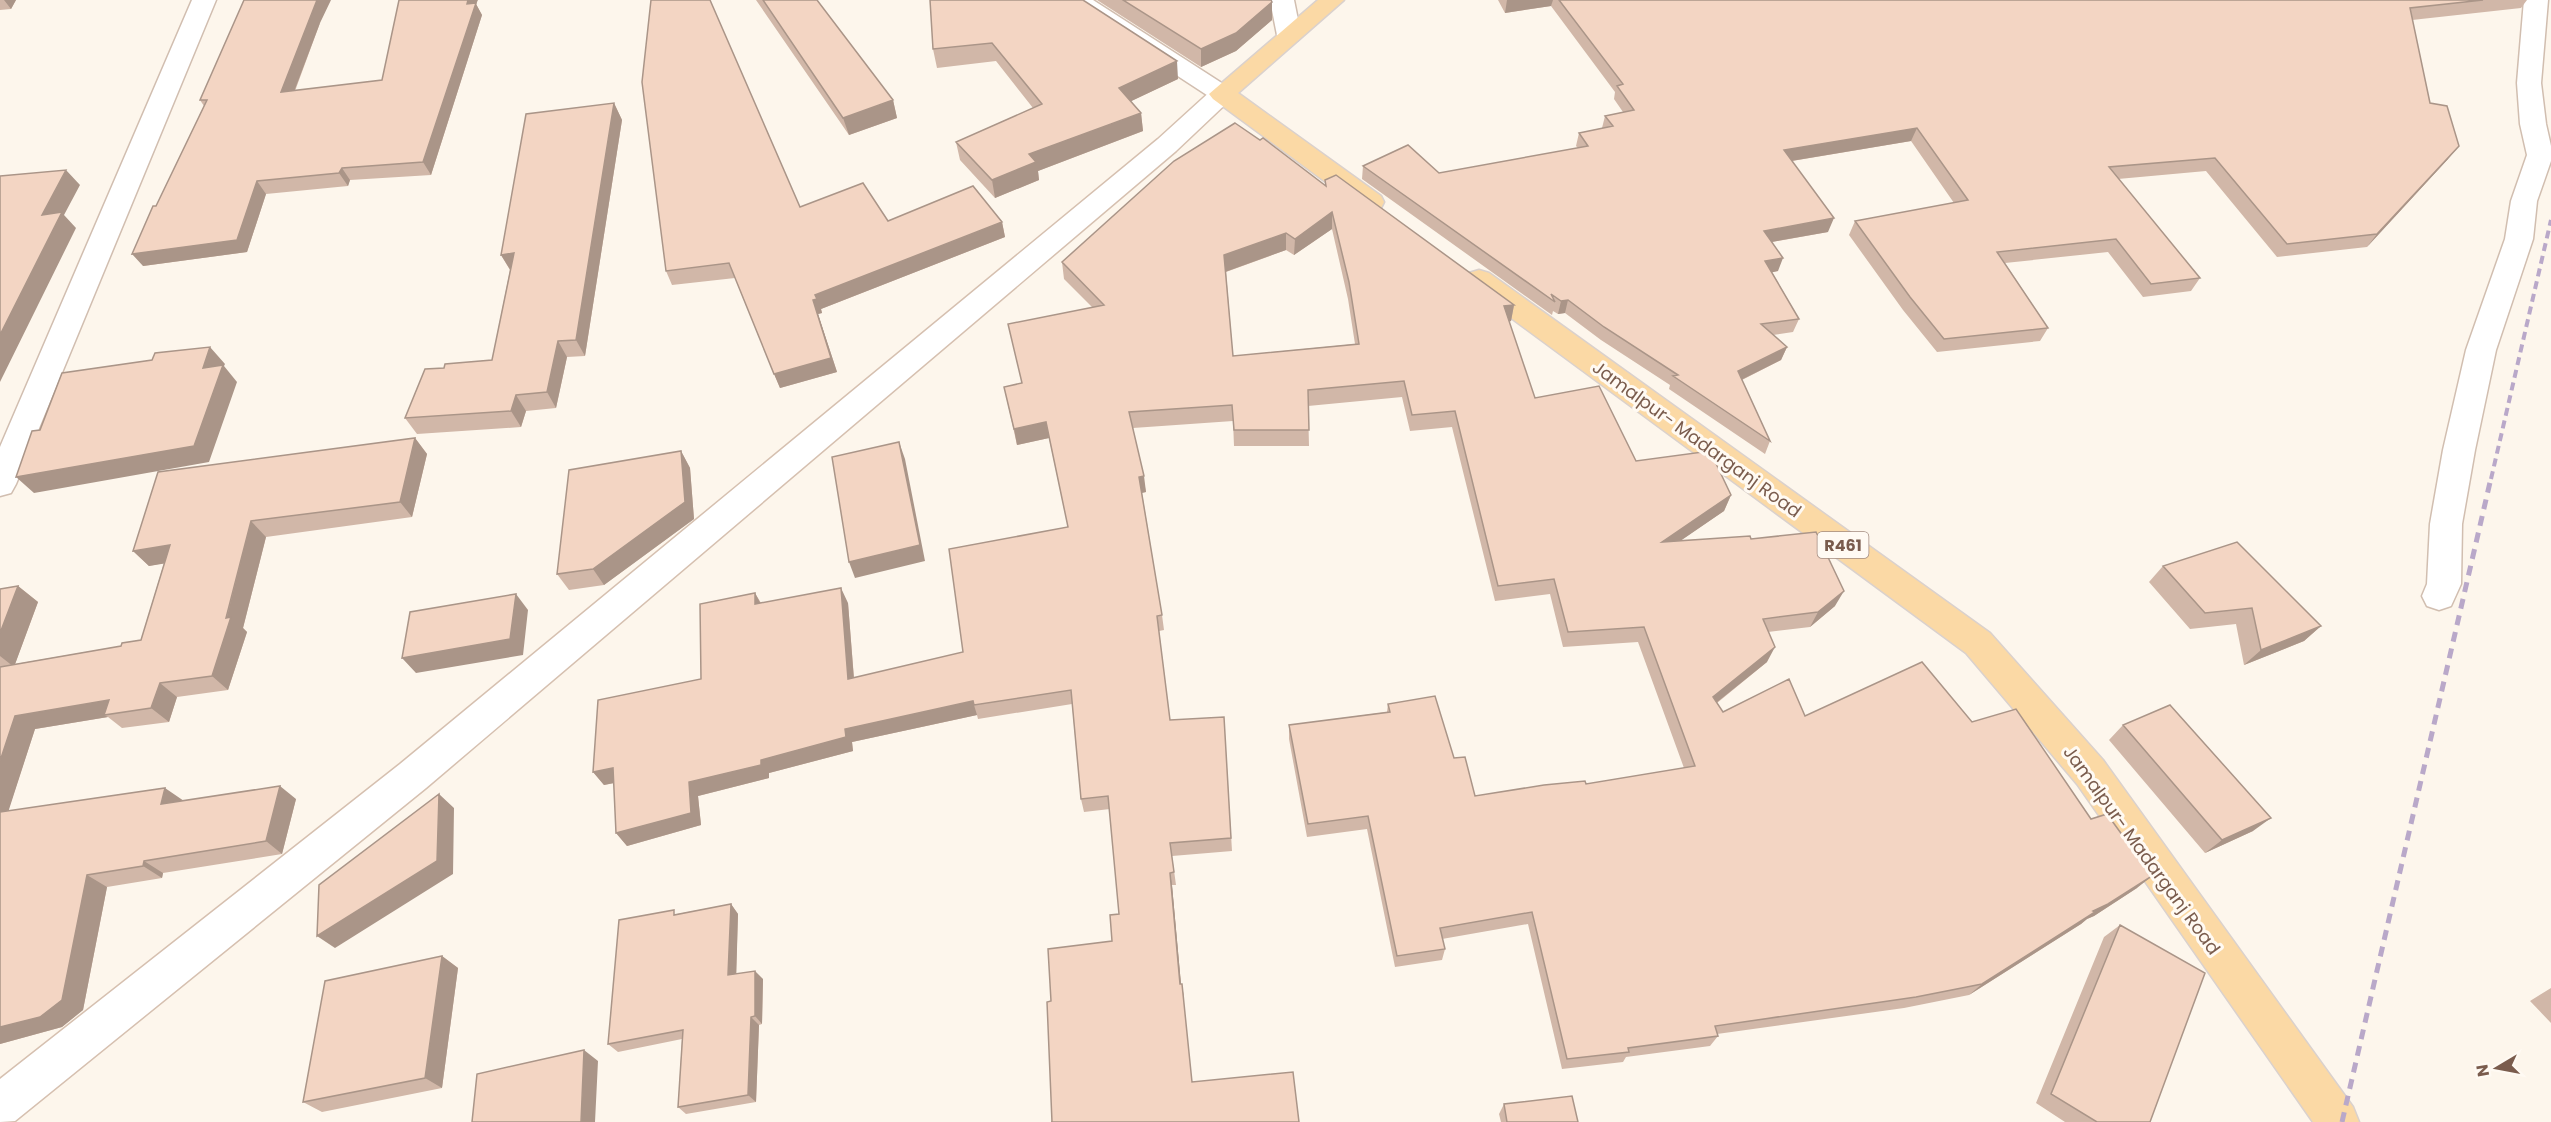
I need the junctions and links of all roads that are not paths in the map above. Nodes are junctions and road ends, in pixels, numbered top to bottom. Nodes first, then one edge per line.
1 (204, 0) edge
2 (1077, 0) edge
3 (1282, 0) edge
4 (1332, 0) edge
5 (2536, 0) edge
6 (1288, 35) junction
7 (1222, 94) junction
8 (1396, 220) edge
9 (1454, 262) edge
10 (0, 484) edge
11 (2439, 596) dead end
12 (0, 1106) edge
13 (2338, 1122) edge

1 - 10 street
2 - 7 street
3 - 6 street
4 - 6 main road
5 - 11 street
6 - 7 main road
7 - 8 main road
7 - 12 street
9 - 13 main road, Jamalpur- Madarganj Road / R461

